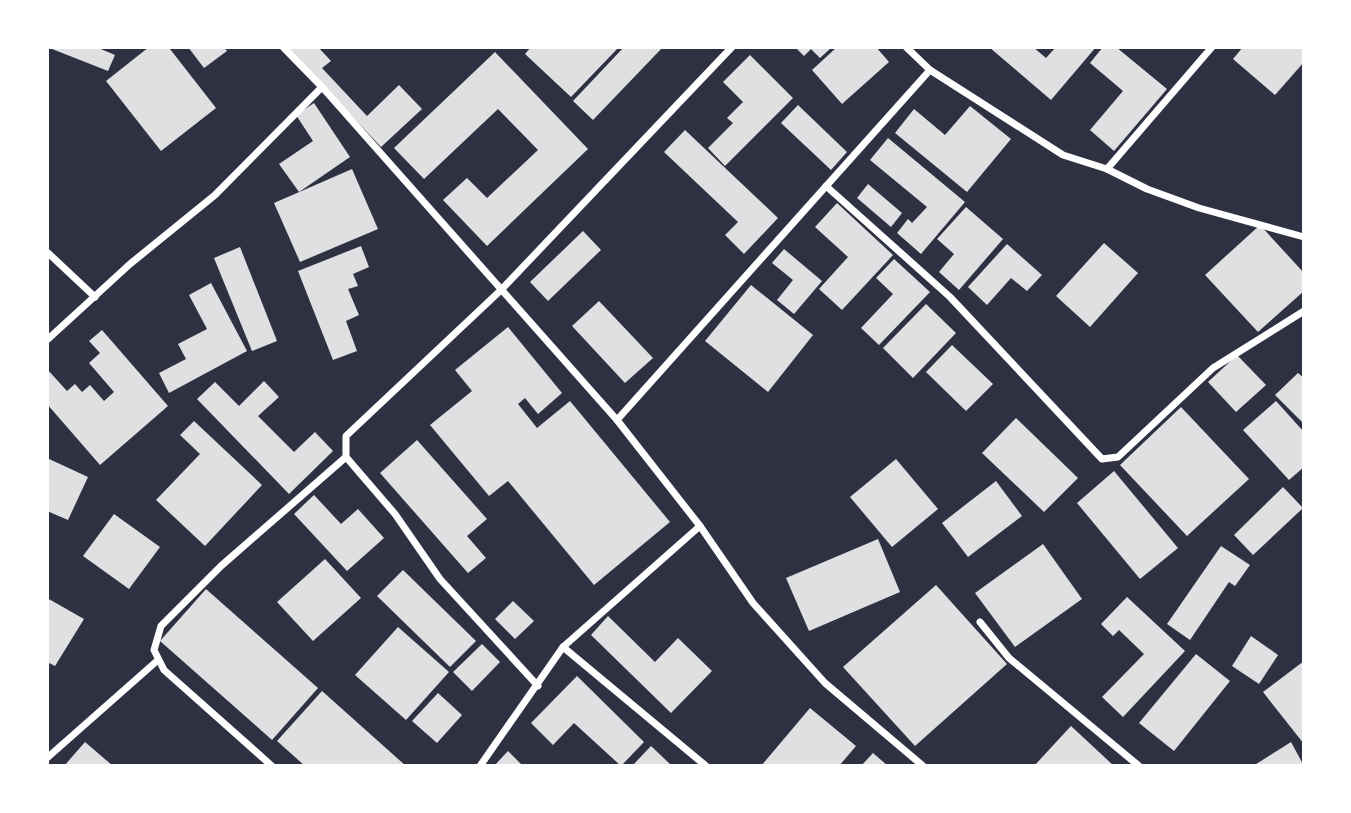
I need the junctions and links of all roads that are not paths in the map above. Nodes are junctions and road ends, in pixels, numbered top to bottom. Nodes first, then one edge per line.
1 (283, 47) edge
2 (732, 47) edge
3 (906, 47) edge
4 (1212, 47) edge
5 (930, 70) junction
6 (322, 87) junction
7 (1107, 169) junction
8 (826, 186) junction
9 (1303, 234) edge
10 (47, 252) edge
11 (501, 290) junction
12 (95, 297) junction
13 (1304, 311) edge
14 (47, 340) edge
15 (617, 419) junction
16 (346, 457) junction
17 (700, 526) junction
18 (980, 622) dead end
19 (563, 647) junction
20 (158, 660) junction
21 (538, 686) junction
22 (47, 758) edge
23 (271, 765) edge
24 (480, 766) edge
25 (706, 766) edge
26 (923, 766) edge
27 (1139, 766) edge

1 - 6 street
2 - 11 street
3 - 5 street
4 - 7 street
5 - 7 street
5 - 8 street
6 - 11 street
6 - 12 street
7 - 9 street
8 - 13 street
8 - 15 street
10 - 12 street
11 - 15 street
11 - 16 street
12 - 14 street
15 - 17 street
16 - 20 street
16 - 21 street
17 - 19 street
17 - 26 street
18 - 27 street
19 - 21 street
19 - 25 street
20 - 22 street
20 - 23 street
21 - 24 street

